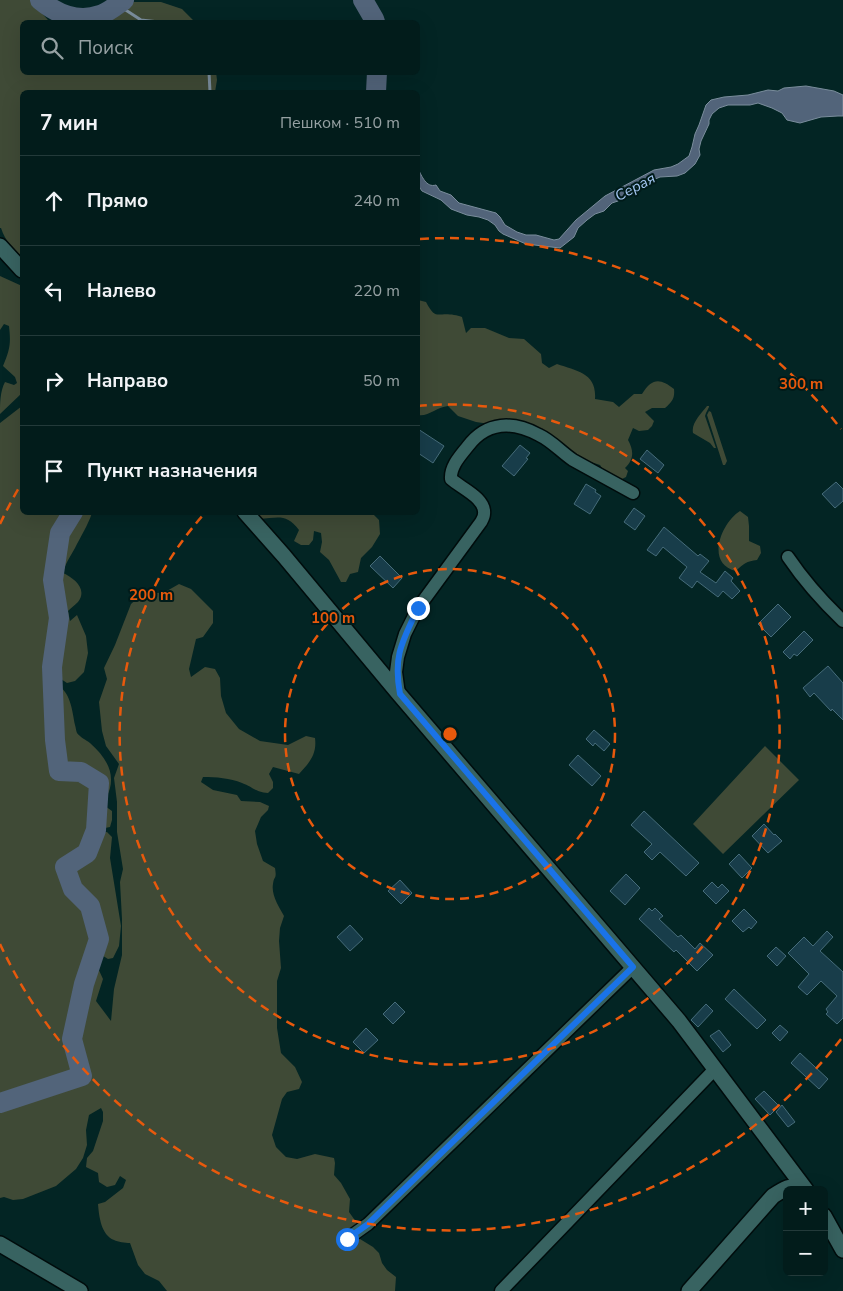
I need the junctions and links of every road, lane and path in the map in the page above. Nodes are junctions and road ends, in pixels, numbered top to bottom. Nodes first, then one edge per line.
1 (0, 246) edge
2 (20, 268) edge
3 (633, 492) dead end
4 (248, 515) edge
5 (788, 557) dead end
6 (843, 621) edge
7 (400, 694) junction
8 (633, 967) junction
9 (715, 1069) junction
10 (802, 1186) edge
11 (783, 1189) edge
12 (828, 1223) edge
13 (347, 1239) dead end
14 (0, 1244) edge
15 (843, 1250) edge
16 (80, 1291) edge
17 (501, 1291) edge
18 (689, 1291) edge

1 - 2 street
3 - 7 street
4 - 7 street
5 - 6 street
7 - 8 street
8 - 9 street
8 - 13 street
9 - 10 street
9 - 17 street
11 - 18 street
12 - 15 street
14 - 16 street

